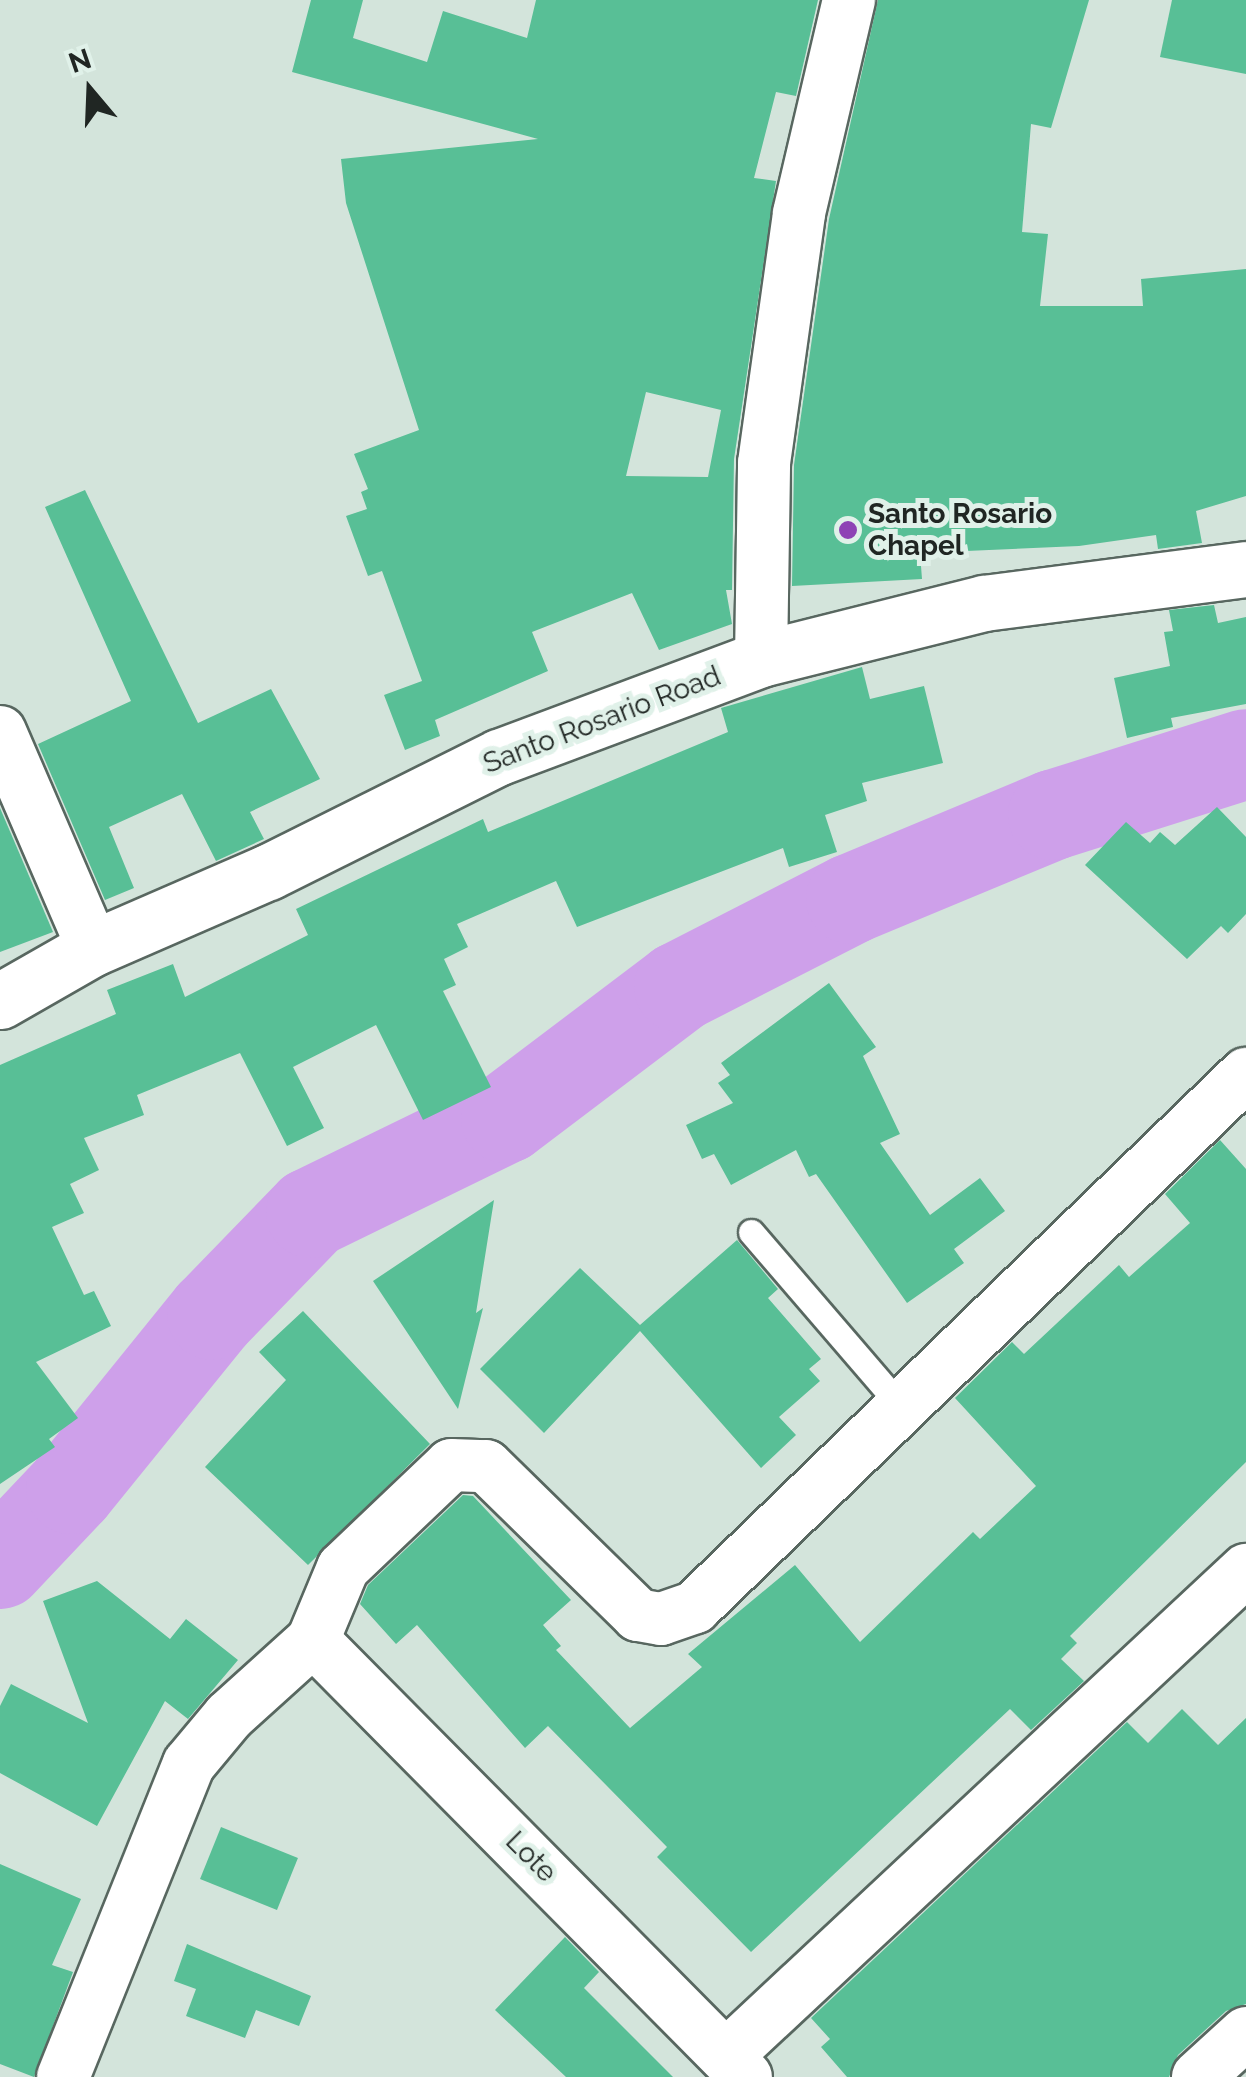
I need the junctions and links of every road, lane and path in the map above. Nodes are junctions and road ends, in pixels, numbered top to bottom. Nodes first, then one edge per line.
1 (849, 0) edge
2 (1246, 569) edge
3 (761, 658) junction
4 (0, 732) edge
5 (93, 948) junction
6 (0, 1001) edge
7 (1246, 1074) edge
8 (751, 1232) dead end
9 (900, 1405) junction
10 (1246, 1570) edge
11 (314, 1640) junction
12 (1246, 2032) edge
13 (736, 2066) edge
14 (64, 2077) edge
15 (1198, 2077) edge

1 - 3 street
2 - 3 street, Santo Rosario Road
3 - 5 street, Santo Rosario Road
4 - 5 street
5 - 6 street, Santo Rosario Road
7 - 9 street
8 - 9 lane
9 - 11 street
10 - 13 street
11 - 13 street, Lote
11 - 14 street
12 - 15 street

